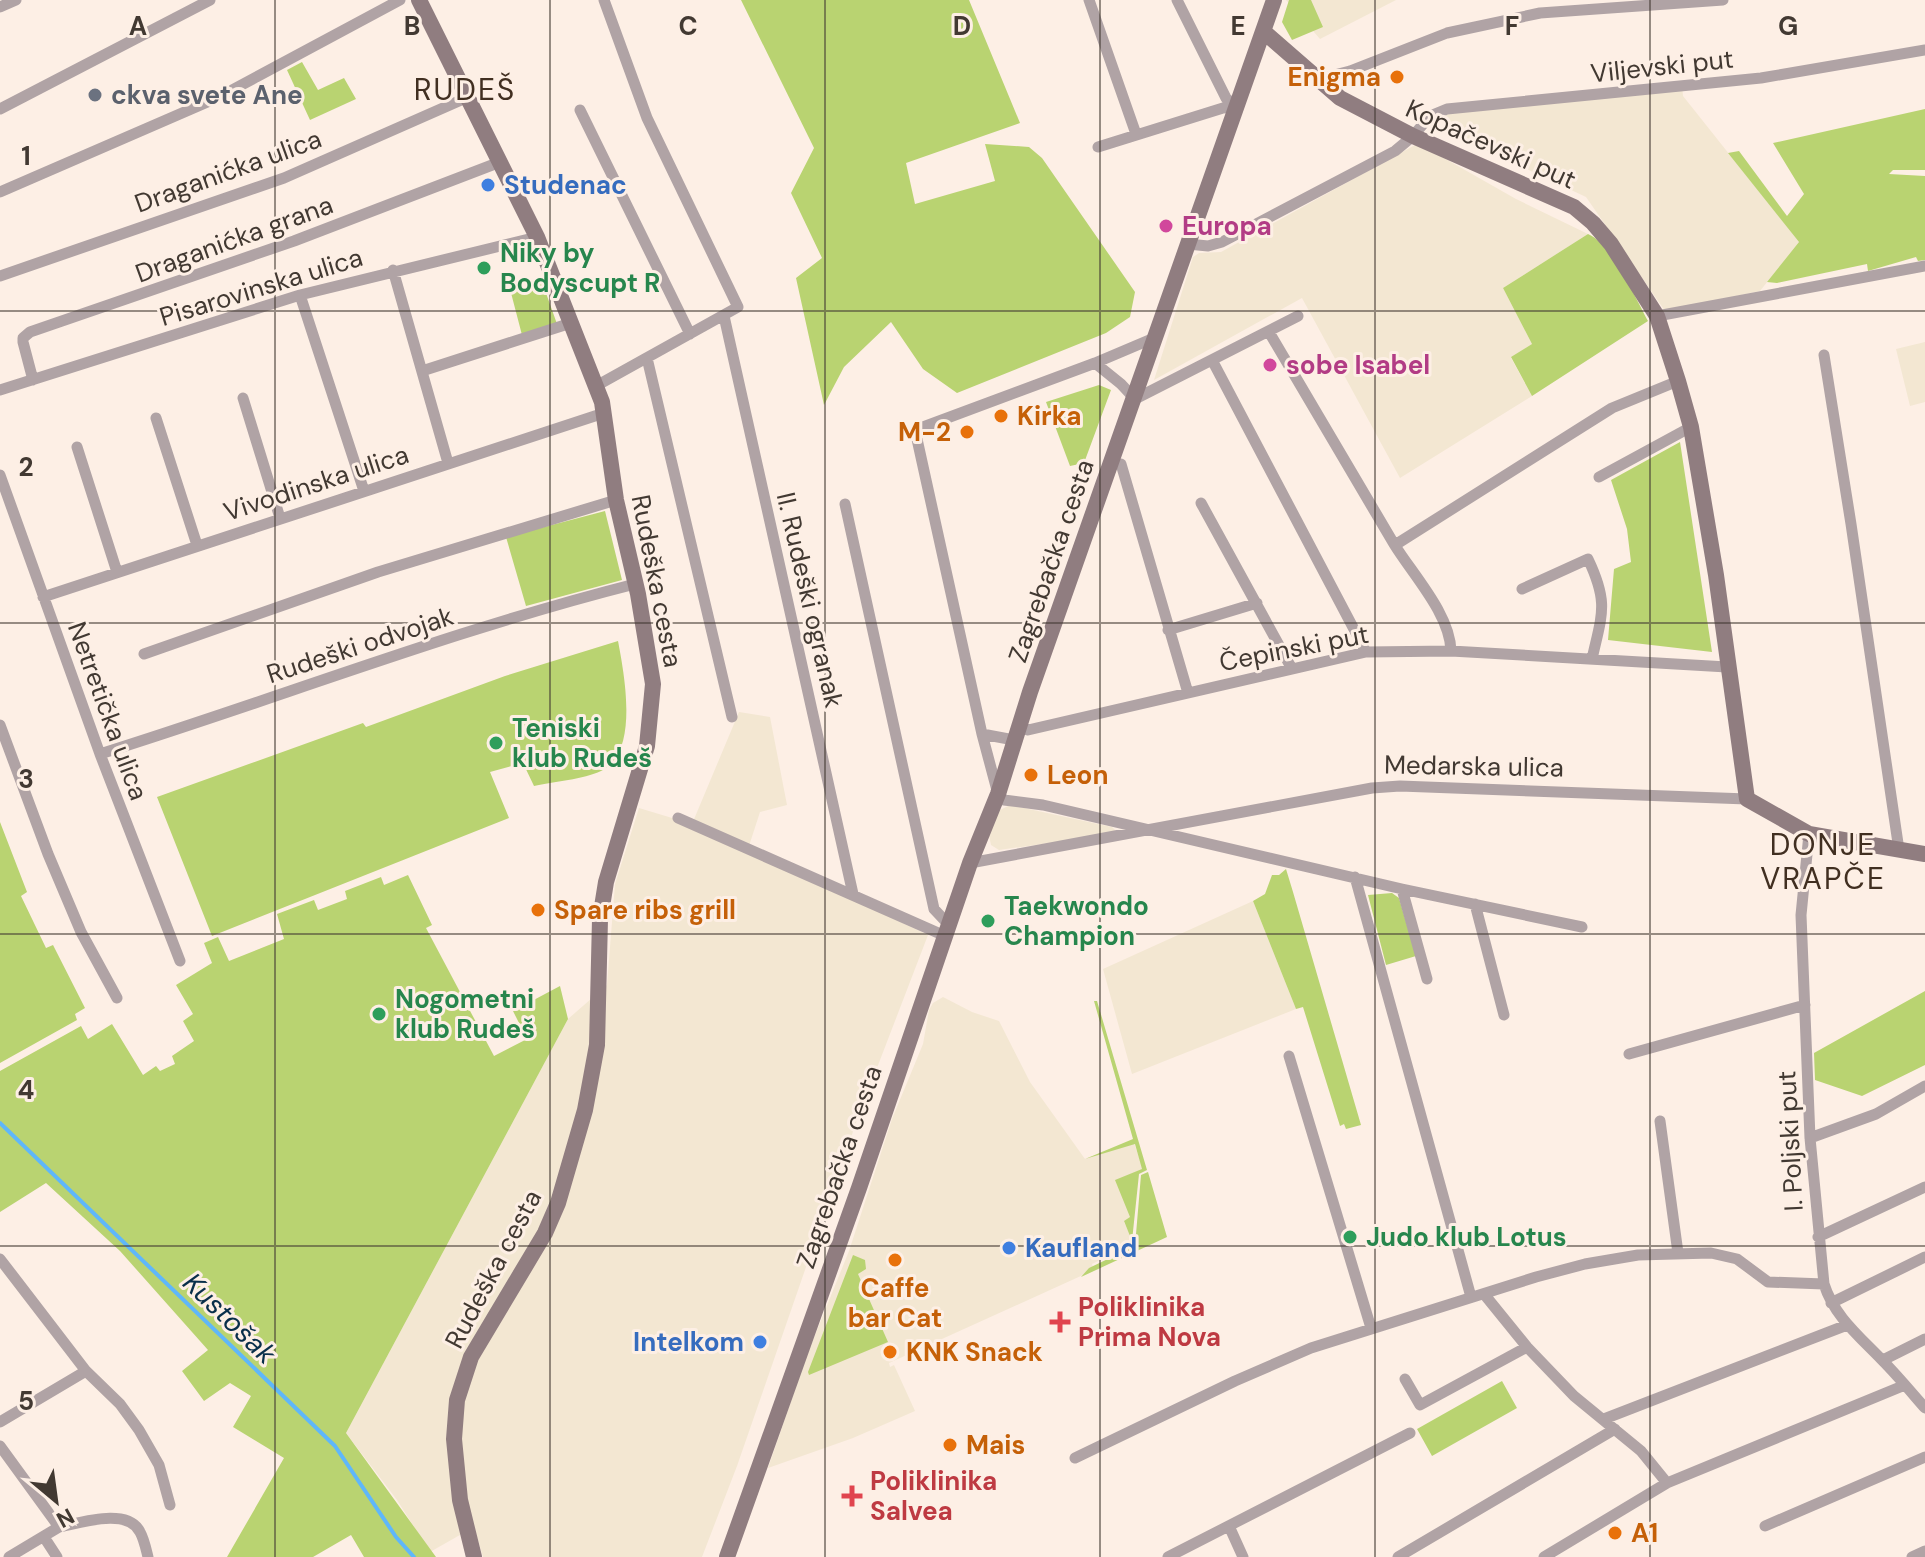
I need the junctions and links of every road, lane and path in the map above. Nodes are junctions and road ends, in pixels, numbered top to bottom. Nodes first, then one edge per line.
1 (16, 0) edge
2 (210, 0) edge
3 (400, 0) edge
4 (419, 0) edge
5 (604, 0) edge
6 (1089, 0) edge
7 (1177, 0) edge
8 (1273, 0) edge
9 (1723, 0) edge
10 (0, 7) edge
11 (1263, 31) junction
12 (1925, 50) edge
13 (1319, 79) junction
14 (468, 97) junction
15 (1235, 107) junction
16 (0, 109) edge
17 (580, 110) dead end
18 (1136, 134) junction
19 (1413, 136) junction
20 (1098, 147) dead end
21 (500, 162) junction
22 (0, 192) edge
23 (537, 237) junction
24 (1188, 244) junction
25 (1925, 266) edge
26 (393, 270) junction
27 (0, 276) edge
28 (300, 295) junction
29 (724, 316) junction
30 (1298, 316) dead end
31 (1657, 316) junction
32 (571, 323) junction
33 (1269, 332) junction
34 (690, 334) junction
35 (1154, 338) junction
36 (1824, 355) dead end
37 (647, 358) junction
38 (1212, 360) junction
39 (1095, 363) junction
40 (422, 371) junction
41 (33, 380) junction
42 (1678, 381) junction
43 (596, 386) junction
44 (0, 390) edge
45 (243, 398) dead end
46 (1135, 399) junction
47 (604, 413) junction
48 (156, 418) dead end
49 (1691, 427) junction
50 (77, 447) dead end
51 (448, 463) junction
52 (1121, 464) dead end
53 (0, 475) edge
54 (1599, 477) dead end
55 (364, 491) junction
56 (616, 500) junction
57 (1201, 503) dead end
58 (845, 504) dead end
59 (280, 518) junction
60 (197, 545) junction
61 (1395, 545) junction
62 (117, 572) junction
63 (635, 584) junction
64 (1522, 589) dead end
65 (43, 597) junction
66 (1257, 603) junction
67 (1168, 630) junction
68 (1451, 651) junction
69 (1366, 652) junction
70 (144, 654) dead end
71 (1592, 659) junction
72 (1727, 667) junction
73 (1292, 669) junction
74 (1188, 693) junction
75 (732, 717) dead end
76 (0, 725) edge
77 (1017, 733) junction
78 (982, 734) junction
79 (100, 754) junction
80 (998, 794) junction
81 (1747, 799) junction
82 (678, 818) dead end
83 (1149, 831) junction
84 (1809, 834) junction
85 (1899, 850) junction
86 (1925, 854) edge
87 (970, 863) junction
88 (1355, 877) junction
89 (1402, 889) junction
90 (853, 894) junction
91 (1475, 904) junction
92 (1582, 927) dead end
93 (947, 930) junction
94 (180, 961) dead end
95 (1427, 979) dead end
96 (117, 998) dead end
97 (1805, 1005) junction
98 (1504, 1015) dead end
99 (1629, 1054) dead end
100 (1289, 1056) dead end
101 (1925, 1086) edge
102 (1660, 1121) dead end
103 (1810, 1138) junction
104 (1925, 1187) edge
105 (1818, 1237) junction
106 (1678, 1253) junction
107 (1925, 1257) edge
108 (0, 1259) edge
109 (1824, 1284) junction
110 (1484, 1294) junction
111 (1471, 1297) junction
112 (1831, 1303) junction
113 (1847, 1325) junction
114 (1371, 1328) junction
115 (1925, 1339) edge
116 (1527, 1347) junction
117 (1883, 1360) junction
118 (86, 1371) junction
119 (1405, 1379) dead end
120 (1905, 1385) junction
121 (1925, 1408) edge
122 (1604, 1419) junction
123 (0, 1422) edge
124 (1615, 1429) junction
125 (1410, 1433) dead end
126 (0, 1446) edge
127 (1925, 1457) edge
128 (1075, 1458) dead end
129 (1667, 1483) junction
130 (170, 1505) dead end
131 (1229, 1526) junction
132 (1765, 1526) dead end
133 (59, 1527) junction
134 (44, 1537) junction
135 (1925, 1551) edge
136 (9, 1557) edge
137 (57, 1557) edge
138 (148, 1557) edge
139 (474, 1557) edge
140 (727, 1557) edge
141 (1168, 1557) edge
142 (1243, 1557) edge
143 (1398, 1557) edge
144 (1544, 1557) edge
145 (1912, 1557) edge

1 - 10 street
2 - 16 street
3 - 22 street
4 - 14 street, Rudeška cesta
5 - 29 street
6 - 18 street
7 - 15 street
8 - 11 street, Zagrebačka cesta
9 - 13 street
11 - 13 street, Kopačevski put
11 - 15 street, Zagrebačka cesta
12 - 19 street, Viljevski put
13 - 19 street, Kopačevski put
14 - 21 street, Rudeška cesta
14 - 27 street, Draganićka ulica
15 - 18 street
15 - 24 street, Zagrebačka cesta
17 - 34 street
18 - 20 street
19 - 24 street
19 - 31 street, Kopačevski put
21 - 23 street, Rudeška cesta
21 - 41 street, Draganićka grana
23 - 26 street, Pisarovinska ulica
23 - 32 street, Rudeška cesta
24 - 35 street, Zagrebačka cesta
25 - 31 street
26 - 28 street, Pisarovinska ulica
26 - 40 street
28 - 41 street, Pisarovinska ulica
28 - 55 street
29 - 34 street
29 - 90 street, II. Rudeški ogranak
30 - 33 street
31 - 42 street, Kopačevski put
32 - 40 street
32 - 43 street, Rudeška cesta
33 - 38 street
33 - 61 street
34 - 37 street
35 - 39 street, Zagrebačka cesta
35 - 46 street, Zagrebačka cesta
36 - 85 street
37 - 43 street
37 - 75 street
38 - 46 street
38 - 69 street
39 - 46 street
39 - 78 street, Zagrebačka cesta
40 - 51 street
41 - 44 street, Pisarovinska ulica
42 - 49 street, Kopačevski put
42 - 61 street
43 - 47 street, Rudeška cesta
45 - 59 street
46 - 77 street, Zagrebačka cesta
47 - 51 street, Vivodinska ulica
47 - 56 street, Rudeška cesta
48 - 60 street
49 - 54 street
49 - 72 street, Kopačevski put
50 - 62 street
51 - 55 street, Vivodinska ulica
52 - 67 street
53 - 65 street, Netretička ulica
55 - 59 street, Vivodinska ulica
56 - 63 street, Rudeška cesta
56 - 70 street
57 - 66 street
58 - 93 street
59 - 60 street, Vivodinska ulica
60 - 62 street, Vivodinska ulica
61 - 68 street
62 - 65 street, Vivodinska ulica
63 - 79 street, Rudeški odvojak
63 - 139 street, Rudeška cesta
64 - 71 street
65 - 79 street, Netretička ulica
66 - 67 street
66 - 73 street
67 - 74 street
68 - 69 street, Čepinski put
68 - 71 street, Čepinski put
69 - 73 street, Čepinski put
71 - 72 street, Čepinski put
72 - 81 street, Kopačevski put
73 - 74 street, Čepinski put
74 - 77 street, Čepinski put
76 - 96 street
77 - 78 street
77 - 80 street, Zagrebačka cesta
78 - 80 street, Zagrebačka cesta
79 - 94 street, Netretička ulica
80 - 83 street
80 - 87 street, Zagrebačka cesta
81 - 83 street, Medarska ulica
81 - 84 street, Medarska ulica
82 - 90 street
83 - 87 street, Medarska ulica
83 - 88 street
84 - 85 street, Medarska ulica
84 - 97 street, I. Poljski put
85 - 86 street, Medarska ulica
87 - 93 street, Zagrebačka cesta
88 - 89 street
88 - 111 street
89 - 91 street
89 - 95 street
90 - 93 street
91 - 92 street
91 - 98 street
93 - 140 street, Zagrebačka cesta
97 - 99 street
97 - 103 street, I. Poljski put
100 - 114 street
101 - 103 street
102 - 106 street
103 - 105 street, I. Poljski put
104 - 105 street
105 - 109 street, I. Poljski put
106 - 109 street
106 - 110 street
107 - 112 street
108 - 118 street
109 - 112 street, I. Poljski put
110 - 111 street
110 - 116 street
111 - 114 street
112 - 113 street, I. Poljski put
113 - 117 street, I. Poljski put
113 - 122 street
114 - 128 street
115 - 117 street
116 - 119 street
116 - 122 street
117 - 120 street, I. Poljski put
118 - 123 street
118 - 130 street
120 - 121 street, I. Poljski put
120 - 129 street
122 - 124 street
124 - 129 street
124 - 143 street
125 - 131 street
126 - 133 street
127 - 132 street
129 - 144 street
131 - 141 street
131 - 142 street
133 - 134 street
133 - 138 street
134 - 136 street
134 - 137 street
135 - 145 street

